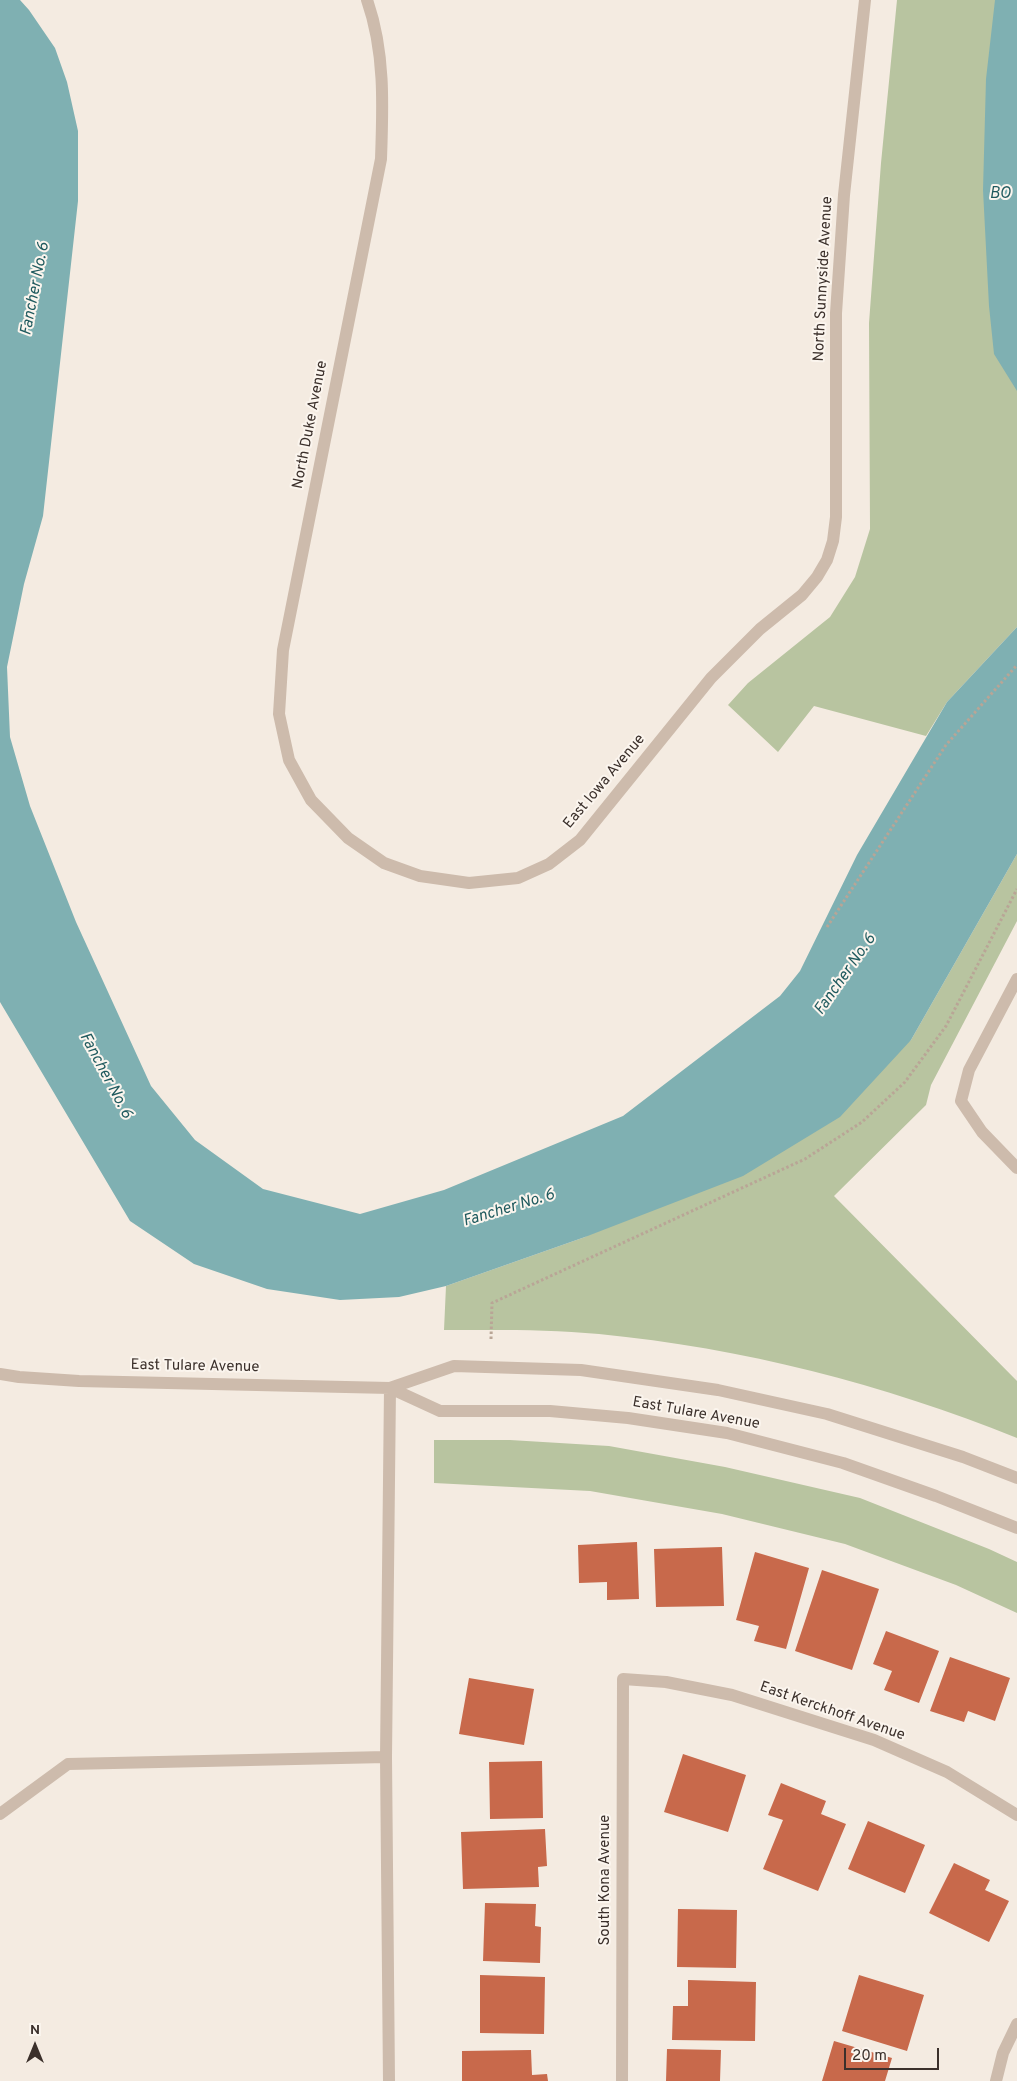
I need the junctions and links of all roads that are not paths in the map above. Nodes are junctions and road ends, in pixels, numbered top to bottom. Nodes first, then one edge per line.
1 (367, 0) edge
2 (864, 0) edge
3 (826, 560) joint
4 (348, 838) joint
5 (1017, 979) edge
6 (1017, 1168) edge
7 (0, 1374) edge
8 (390, 1388) junction
9 (1017, 1478) edge
10 (1017, 1528) edge
11 (623, 1679) joint
12 (386, 1758) junction
13 (0, 1814) edge
14 (1017, 1816) edge
15 (1017, 2024) edge
16 (389, 2081) edge
17 (622, 2081) edge
18 (996, 2081) edge

1 - 4 street, North Duke Avenue
2 - 3 street, North Sunnyside Avenue
3 - 4 street, East Iowa Avenue
5 - 6 street
7 - 8 street, East Tulare Avenue
8 - 9 street, East Tulare Avenue
8 - 10 street, East Tulare Avenue
8 - 12 street
11 - 14 street, East Kerckhoff Avenue
11 - 17 street, South Kona Avenue
12 - 13 street
12 - 16 street
15 - 18 street

